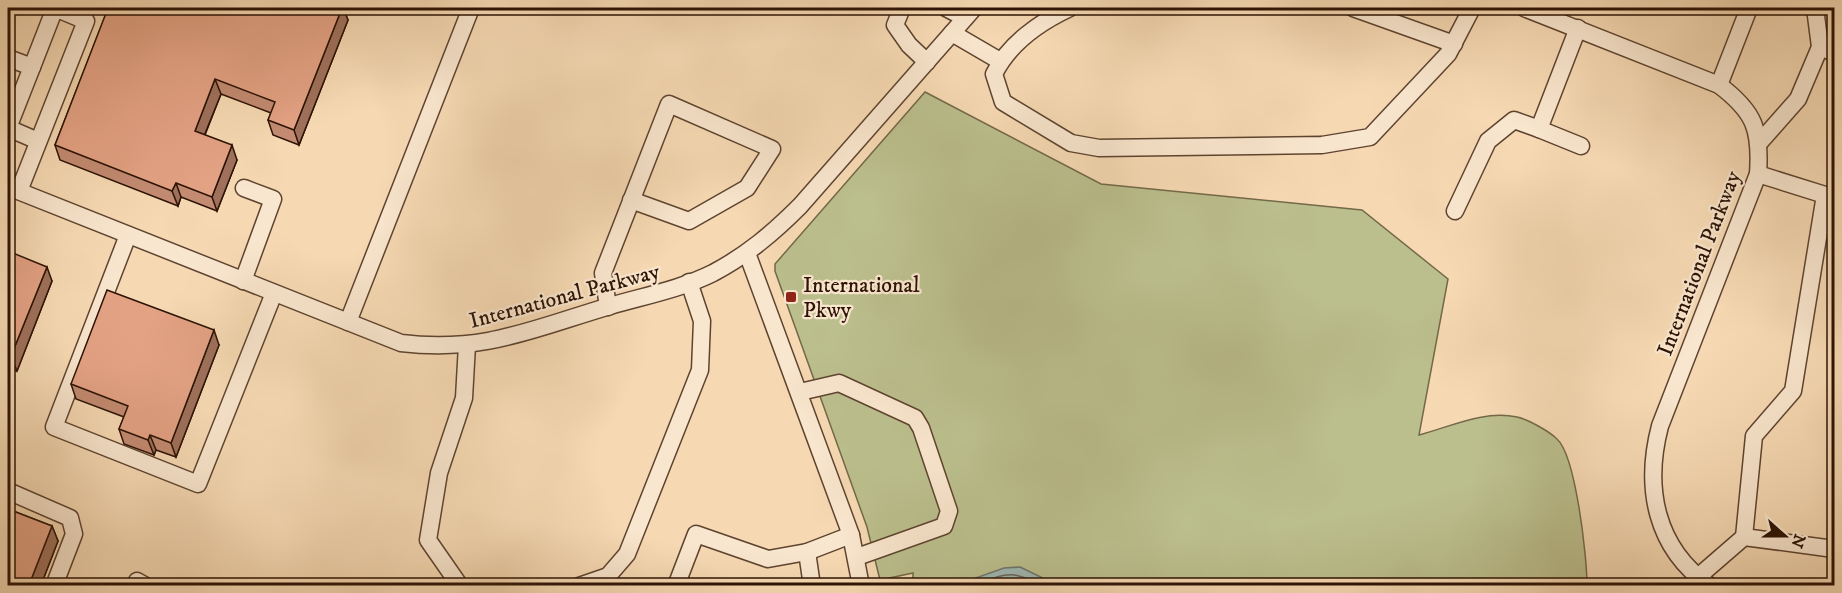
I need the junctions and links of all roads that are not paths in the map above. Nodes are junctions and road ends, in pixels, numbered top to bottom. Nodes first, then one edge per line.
1 (471, 8) edge
2 (900, 8) edge
3 (946, 8) edge
4 (1070, 8) edge
5 (1353, 8) edge
6 (1472, 8) edge
7 (1524, 8) edge
8 (1749, 8) edge
9 (1815, 8) edge
10 (969, 13) edge
11 (1578, 28) junction
12 (952, 33) junction
13 (1454, 44) junction
14 (1827, 50) edge
15 (8, 58) edge
16 (927, 62) junction
17 (1000, 62) junction
18 (32, 67) junction
19 (1719, 85) junction
20 (1539, 129) junction
21 (38, 141) junction
22 (1760, 142) junction
23 (1581, 146) dead end
24 (1758, 174) junction
25 (244, 188) dead end
26 (13, 189) edge
27 (1830, 195) edge
28 (631, 200) junction
29 (1455, 211) dead end
30 (128, 235) junction
31 (747, 254) junction
32 (243, 281) junction
33 (689, 282) junction
34 (274, 293) junction
35 (608, 307) junction
36 (348, 322) junction
37 (467, 345) junction
38 (800, 392) junction
39 (8, 491) edge
40 (851, 535) junction
41 (1744, 537) junction
42 (1834, 549) edge
43 (807, 552) junction
44 (857, 557) junction
45 (1705, 581) edge
46 (54, 585) edge
47 (460, 585) edge
48 (579, 585) edge
49 (676, 585) edge
50 (812, 585) edge
51 (861, 585) edge

1 - 36 street
2 - 16 street
3 - 10 street
4 - 17 street
5 - 13 street
6 - 13 street
7 - 11 street, International Parkway
8 - 19 street
9 - 14 street
10 - 12 street, International Parkway
11 - 19 street, International Parkway
11 - 20 street
12 - 16 street, International Parkway
12 - 17 street
13 - 17 street
14 - 22 street
15 - 18 street
16 - 31 street, International Parkway
18 - 21 street
18 - 21 street
19 - 22 street, International Parkway
20 - 23 street
20 - 29 street
21 - 26 street
22 - 24 street, International Parkway
24 - 27 street
24 - 45 street, International Parkway
25 - 32 street
26 - 30 street, International Parkway
27 - 41 street
28 - 28 street
28 - 35 street
30 - 32 street, International Parkway
30 - 34 street
31 - 33 street, International Parkway
31 - 38 street
32 - 34 street, International Parkway
33 - 35 street, International Parkway
33 - 48 street
34 - 36 street, International Parkway
35 - 37 street, International Parkway
36 - 37 street, International Parkway
37 - 47 street
38 - 40 street
38 - 44 street
39 - 46 street
40 - 43 street
40 - 44 street
41 - 42 street
41 - 45 street
43 - 49 street
43 - 50 street
44 - 51 street

